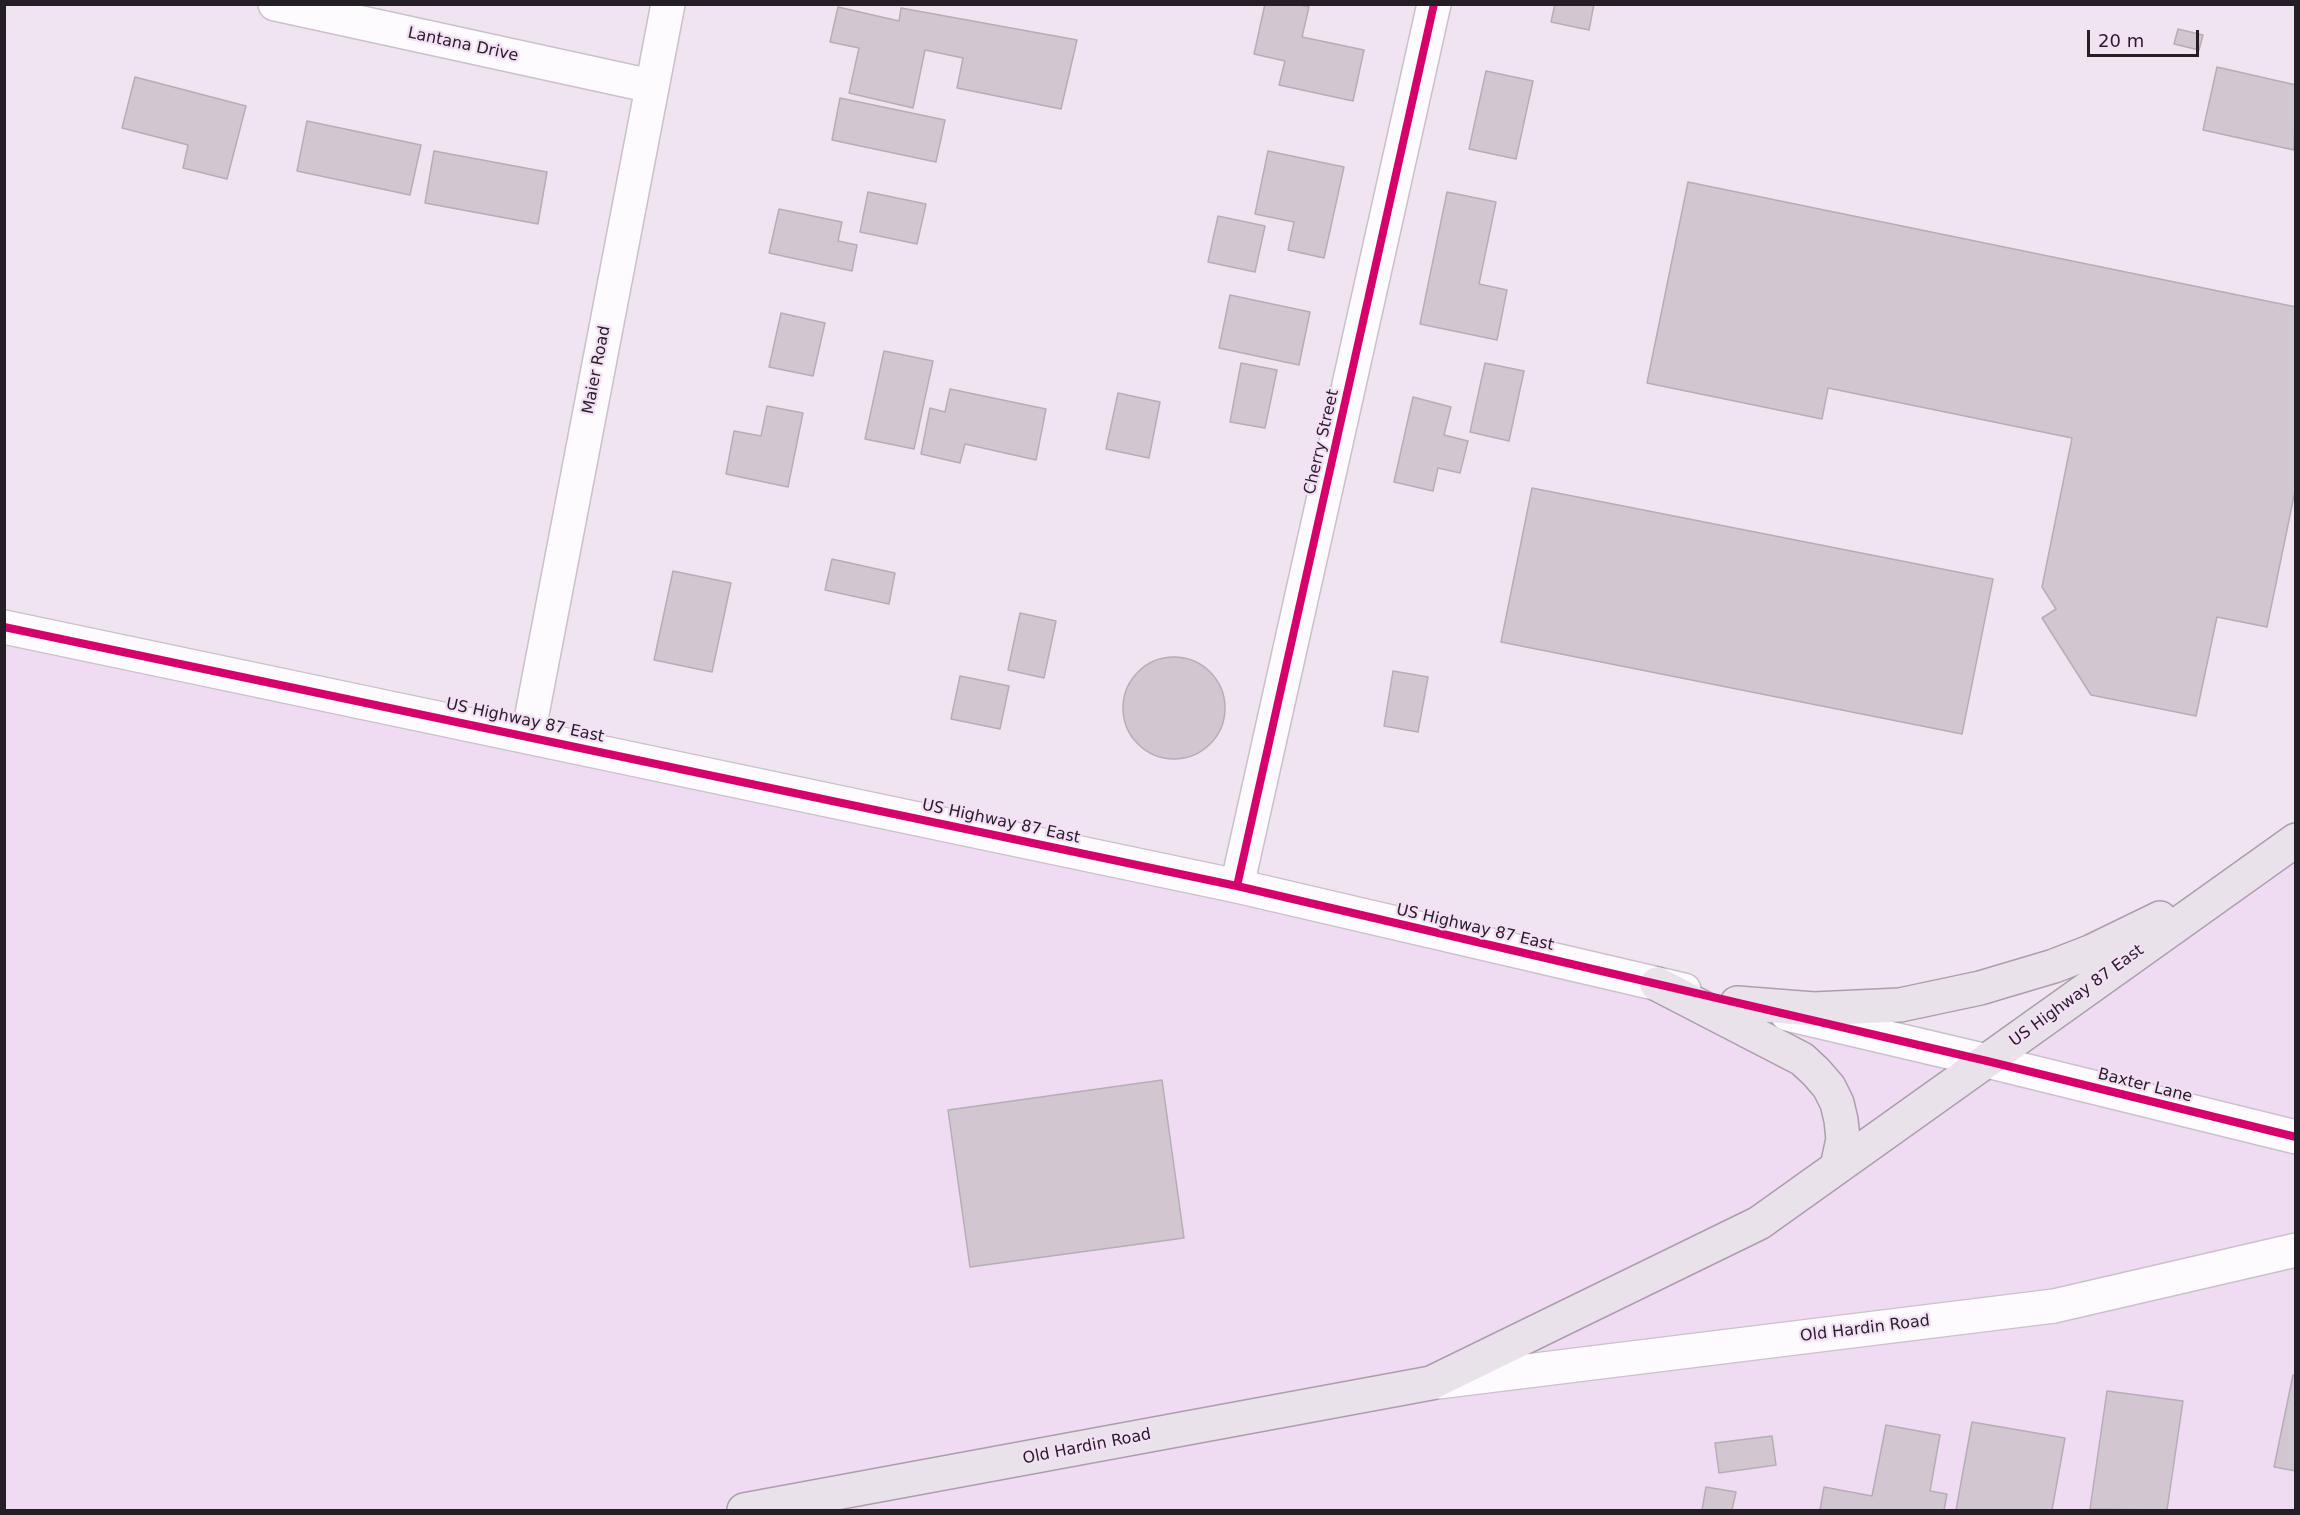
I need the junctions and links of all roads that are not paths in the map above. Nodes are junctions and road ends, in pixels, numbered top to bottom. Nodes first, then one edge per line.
1 (275, 4) edge
2 (668, 4) edge
3 (1434, 4) edge
4 (651, 86) junction
5 (4, 627) edge
6 (528, 735) junction
7 (2295, 840) edge
8 (2240, 880) junction
9 (1237, 885) junction
10 (1657, 984) junction
11 (1737, 1003) junction
12 (1987, 1061) junction
13 (2295, 1137) edge
14 (1837, 1167) junction
15 (2295, 1250) edge
16 (1431, 1383) junction
17 (744, 1510) edge

1 - 4 street, Lantana Drive
2 - 4 street, Maier Road
3 - 9 street, Cherry Street
4 - 6 street, Maier Road
5 - 6 street, US Highway 87 East
6 - 9 street, US Highway 87 East
7 - 8 main road, US Highway 87 East
8 - 11 main road
8 - 12 main road, US Highway 87 East
9 - 10 street, US Highway 87 East
10 - 11 street, US Highway 87 East
10 - 14 main road
11 - 12 street, US Highway 87 East
12 - 13 street, Baxter Lane
12 - 14 main road, Old Hardin Road
14 - 16 main road, Old Hardin Road
15 - 16 street, Old Hardin Road
16 - 17 main road, Old Hardin Road

